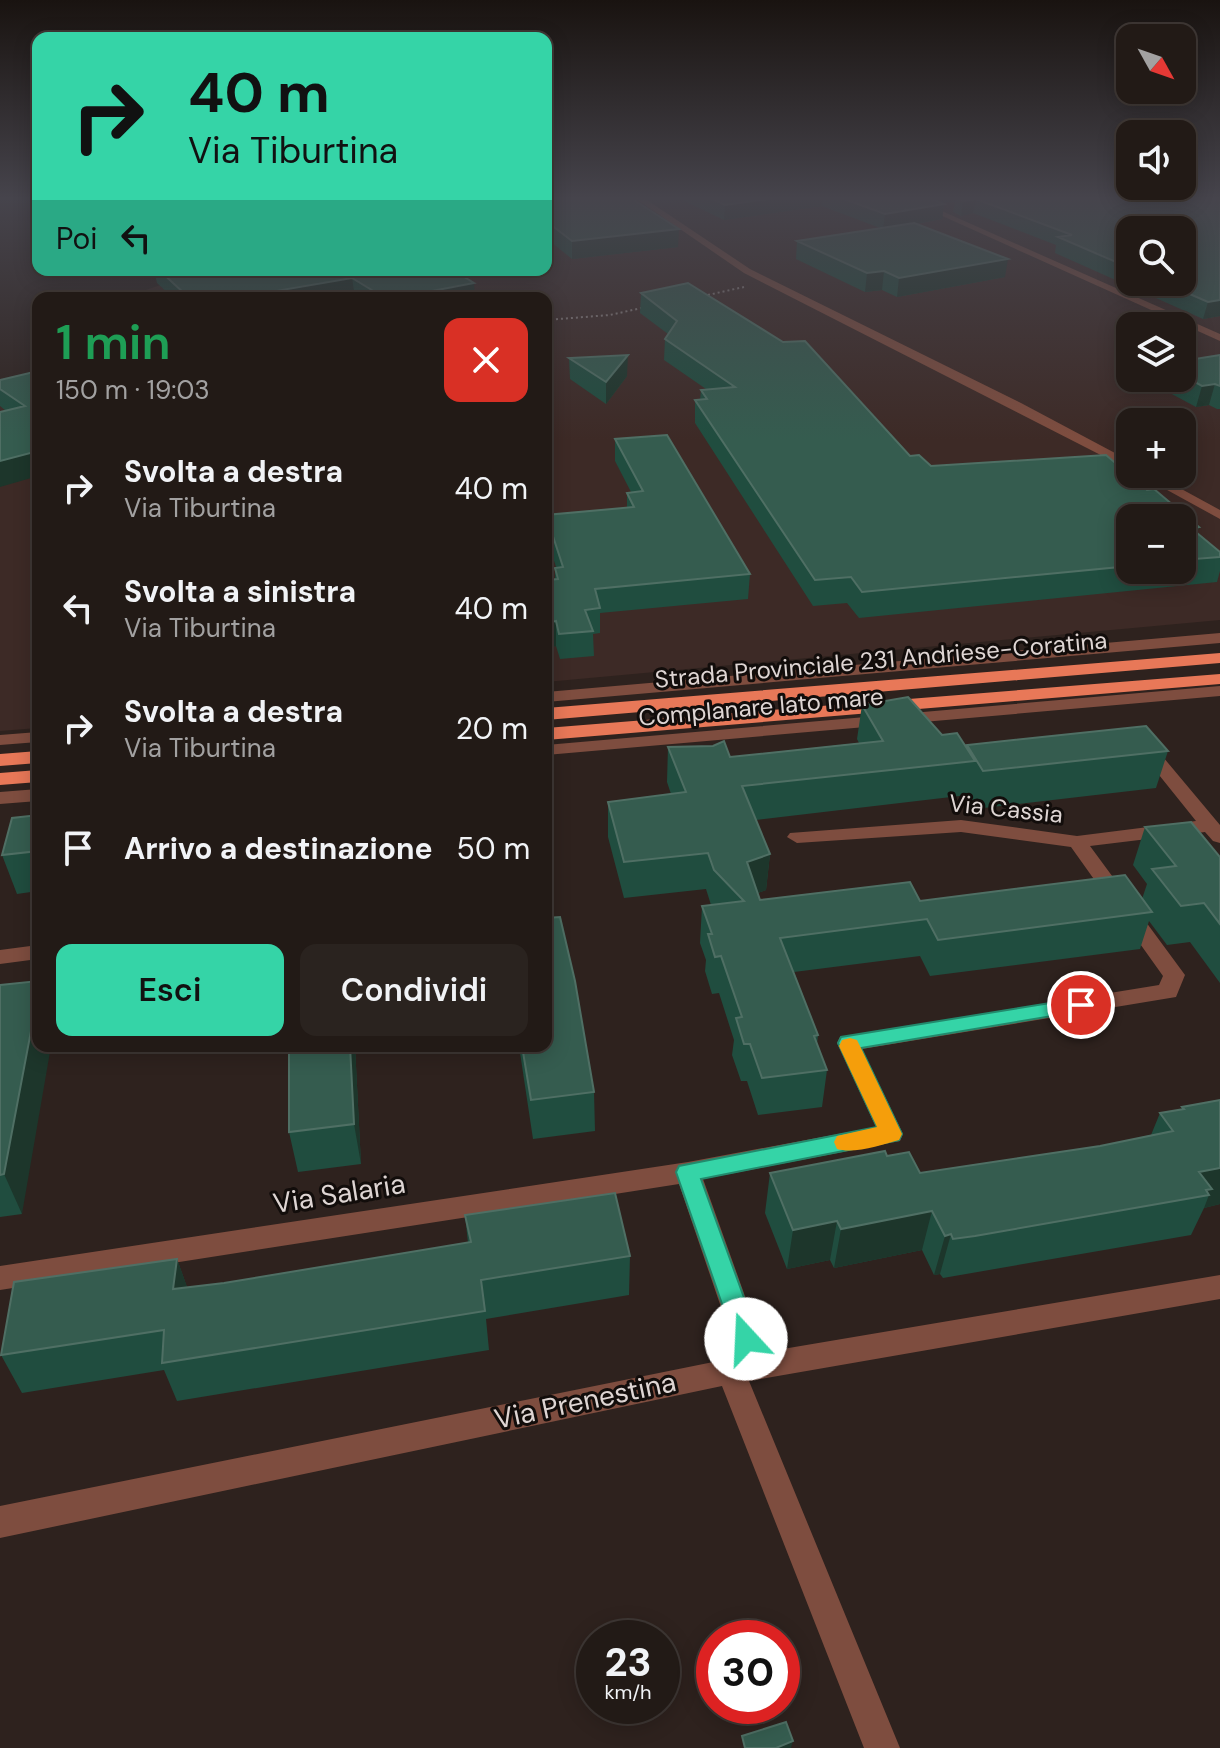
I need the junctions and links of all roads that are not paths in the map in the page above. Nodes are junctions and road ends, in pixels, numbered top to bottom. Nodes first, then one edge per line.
1 (760, 278) edge
2 (1085, 278) edge
3 (1220, 338) edge
4 (1116, 458) edge
5 (1170, 488) edge
6 (1220, 515) edge
7 (1220, 638) edge
8 (1220, 658) edge
9 (1220, 679) edge
10 (1220, 691) edge
11 (552, 696) edge
12 (552, 714) edge
13 (552, 734) edge
14 (32, 737) edge
15 (0, 740) edge
16 (552, 749) edge
17 (1152, 755) edge
18 (32, 757) edge
19 (0, 760) edge
20 (32, 776) edge
21 (0, 779) edge
22 (32, 795) edge
23 (0, 798) edge
24 (1215, 831) edge
25 (797, 837) dead end
26 (1077, 842) junction
27 (32, 953) edge
28 (0, 957) edge
29 (688, 1172) junction
30 (0, 1278) edge
31 (1220, 1287) edge
32 (744, 1369) junction
33 (0, 1522) edge
34 (882, 1748) edge

1 - 4 street
2 - 3 street
5 - 6 street
7 - 11 street
8 - 12 highway, Strada Provinciale 231 Andriese-Coratina
9 - 13 highway, Strada Provinciale 231 Andriese-Coratina
10 - 16 street, Complanare lato mare
14 - 15 street
17 - 24 street, Via Cassia
18 - 19 highway
20 - 21 highway
22 - 23 street
24 - 26 street, Via Cassia
25 - 26 street, Via Cassia
26 - 29 street, Via Salaria
27 - 28 street
29 - 30 street, Via Salaria
29 - 32 street
31 - 32 street, Via Prenestina
32 - 33 street, Via Prenestina
32 - 34 street

